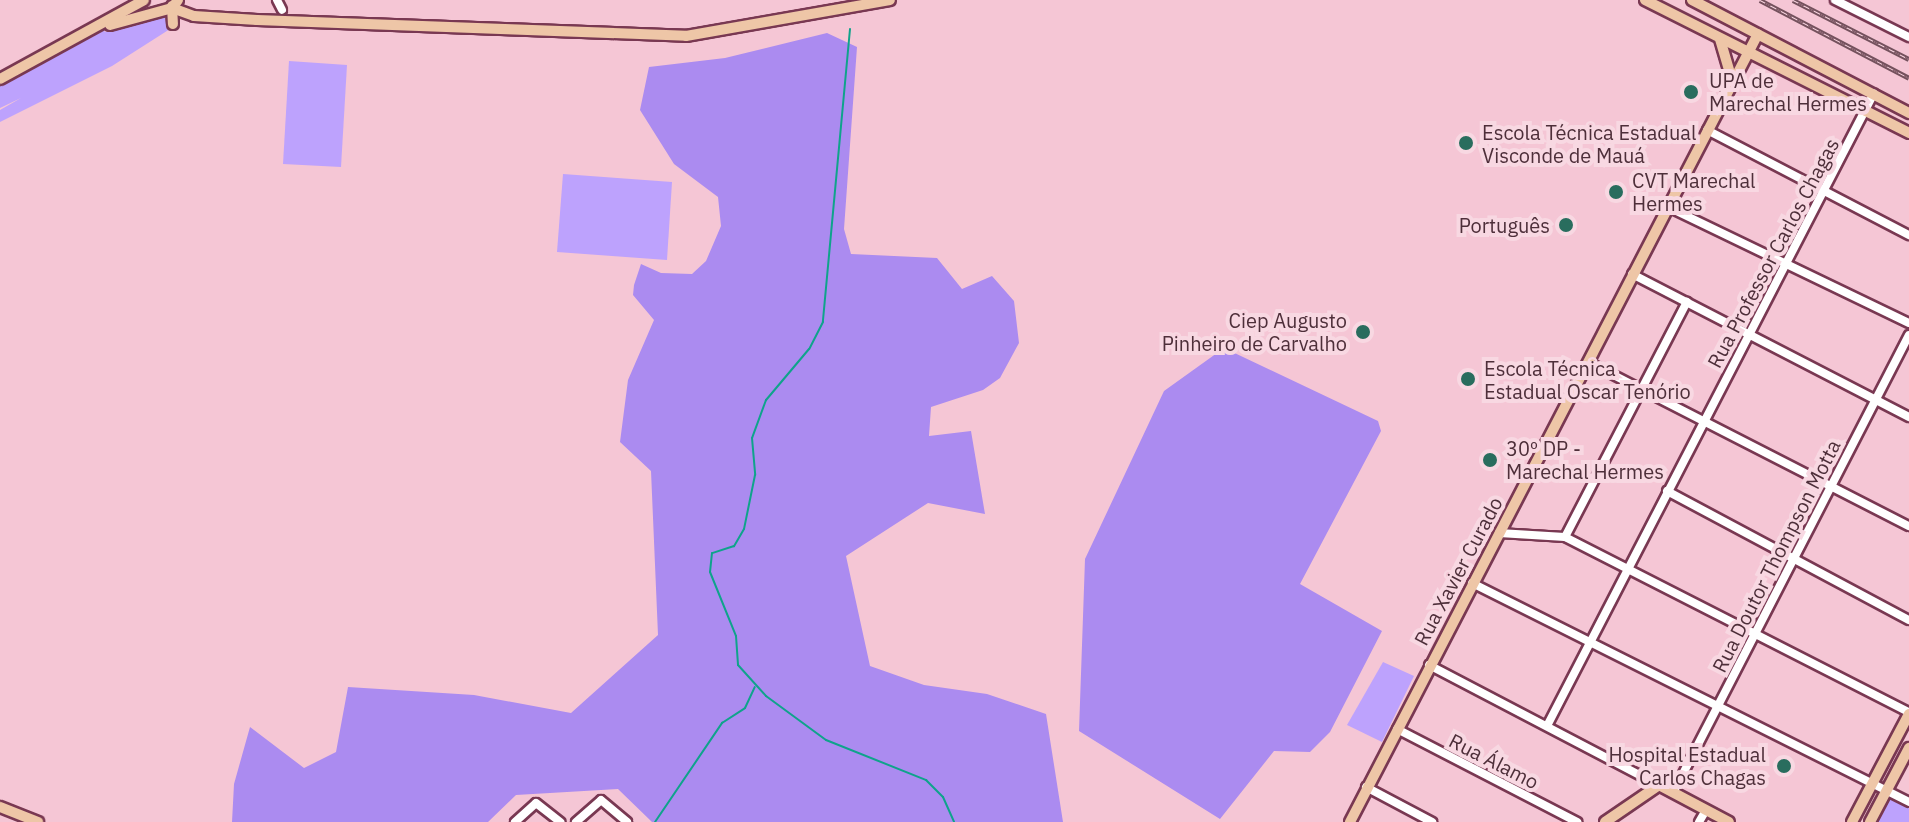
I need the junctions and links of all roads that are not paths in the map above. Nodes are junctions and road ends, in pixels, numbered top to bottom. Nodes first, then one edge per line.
1 (144, 0) edge
2 (277, 0) edge
3 (890, 0) edge
4 (1645, 0) edge
5 (1692, 0) edge
6 (1835, 0) edge
7 (174, 3) edge
8 (282, 10) dead end
9 (173, 24) dead end
10 (101, 27) junction
11 (1758, 34) junction
12 (1909, 37) edge
13 (1720, 39) junction
14 (1748, 52) junction
15 (0, 79) edge
16 (1732, 80) junction
17 (1874, 93) junction
18 (1865, 112) junction
19 (1909, 113) edge
20 (1707, 130) junction
21 (1909, 133) edge
22 (1822, 192) junction
23 (1668, 207) junction
24 (1909, 235) edge
25 (1785, 263) junction
26 (1632, 274) junction
27 (1687, 302) junction
28 (1909, 323) edge
29 (1746, 333) junction
30 (1909, 335) edge
31 (1588, 362) junction
32 (1641, 390) junction
33 (1874, 398) junction
34 (1909, 417) edge
35 (1704, 422) junction
36 (1831, 484) junction
37 (1667, 491) junction
38 (1909, 526) edge
39 (1499, 533) junction
40 (1565, 537) junction
41 (1794, 561) junction
42 (1626, 570) junction
43 (1472, 583) junction
44 (1909, 620) edge
45 (1755, 633) junction
46 (1590, 639) junction
47 (1429, 665) junction
48 (1716, 707) junction
49 (1909, 713) edge
50 (1547, 726) junction
51 (1397, 729) junction
52 (1909, 748) edge
53 (1642, 776) junction
54 (1872, 783) junction
55 (1659, 785) junction
56 (1366, 787) junction
57 (1886, 791) junction
58 (1673, 793) junction
59 (1643, 795) junction
60 (1909, 802) edge
61 (0, 807) edge
62 (1706, 810) junction
63 (38, 822) edge
64 (515, 822) edge
65 (560, 822) edge
66 (576, 822) edge
67 (627, 822) edge
68 (1350, 822) edge
69 (1432, 822) edge
70 (1577, 822) edge
71 (1605, 822) edge
72 (1699, 822) edge
73 (1729, 822) edge
74 (1852, 822) edge
75 (1870, 822) edge

1 - 10 main road
2 - 8 street
3 - 7 main road
4 - 13 main road
5 - 11 main road
6 - 12 street
7 - 9 main road
7 - 10 main road
10 - 15 main road
11 - 14 main road, Rua Xavier Curado
11 - 17 main road
13 - 14 main road
13 - 16 main road
14 - 16 main road, Rua Xavier Curado
14 - 18 main road
16 - 20 main road, Rua Xavier Curado
17 - 18 street, Rua Professor Carlos Chagas
17 - 19 main road
18 - 21 main road
18 - 22 street, Rua Professor Carlos Chagas
20 - 22 street
20 - 23 main road, Rua Xavier Curado
22 - 24 street
22 - 25 street, Rua Professor Carlos Chagas
23 - 25 street
23 - 26 main road, Rua Xavier Curado
25 - 28 street
25 - 29 street, Rua Professor Carlos Chagas
26 - 27 street
26 - 31 main road, Rua Xavier Curado
27 - 29 street
27 - 32 street
29 - 33 street
29 - 35 street, Rua Professor Carlos Chagas
30 - 33 street, Rua Doutor Thompson Motta
31 - 32 street
31 - 39 main road, Rua Xavier Curado
32 - 35 street
32 - 40 street
33 - 34 street
33 - 36 street, Rua Doutor Thompson Motta
35 - 36 street
35 - 37 street, Rua Professor Carlos Chagas
36 - 38 street
36 - 41 street, Rua Doutor Thompson Motta
37 - 41 street
37 - 42 street, Rua Professor Carlos Chagas
39 - 40 street
39 - 43 main road, Rua Xavier Curado
40 - 42 street
41 - 44 street
41 - 45 street, Rua Doutor Thompson Motta
42 - 45 street
42 - 46 street, Rua Professor Carlos Chagas
43 - 46 street
43 - 47 main road, Rua Xavier Curado
45 - 48 street, Rua Doutor Thompson Motta
45 - 49 street
46 - 48 street
46 - 50 street, Rua Professor Carlos Chagas
47 - 50 street
47 - 51 main road, Rua Xavier Curado
48 - 54 street
48 - 58 street, Rua Doutor Thompson Motta
49 - 54 main road
50 - 53 street
51 - 56 main road, Rua Xavier Curado
51 - 70 street, Rua Álamo
52 - 57 main road
53 - 55 street
53 - 59 street
54 - 57 street
54 - 74 main road
55 - 58 main road
55 - 59 main road
56 - 68 main road, Rua Xavier Curado
56 - 69 street
57 - 60 street
57 - 75 main road
58 - 62 main road
59 - 71 main road
61 - 63 main road
62 - 72 street
62 - 73 main road
64 - 65 street
66 - 67 street

